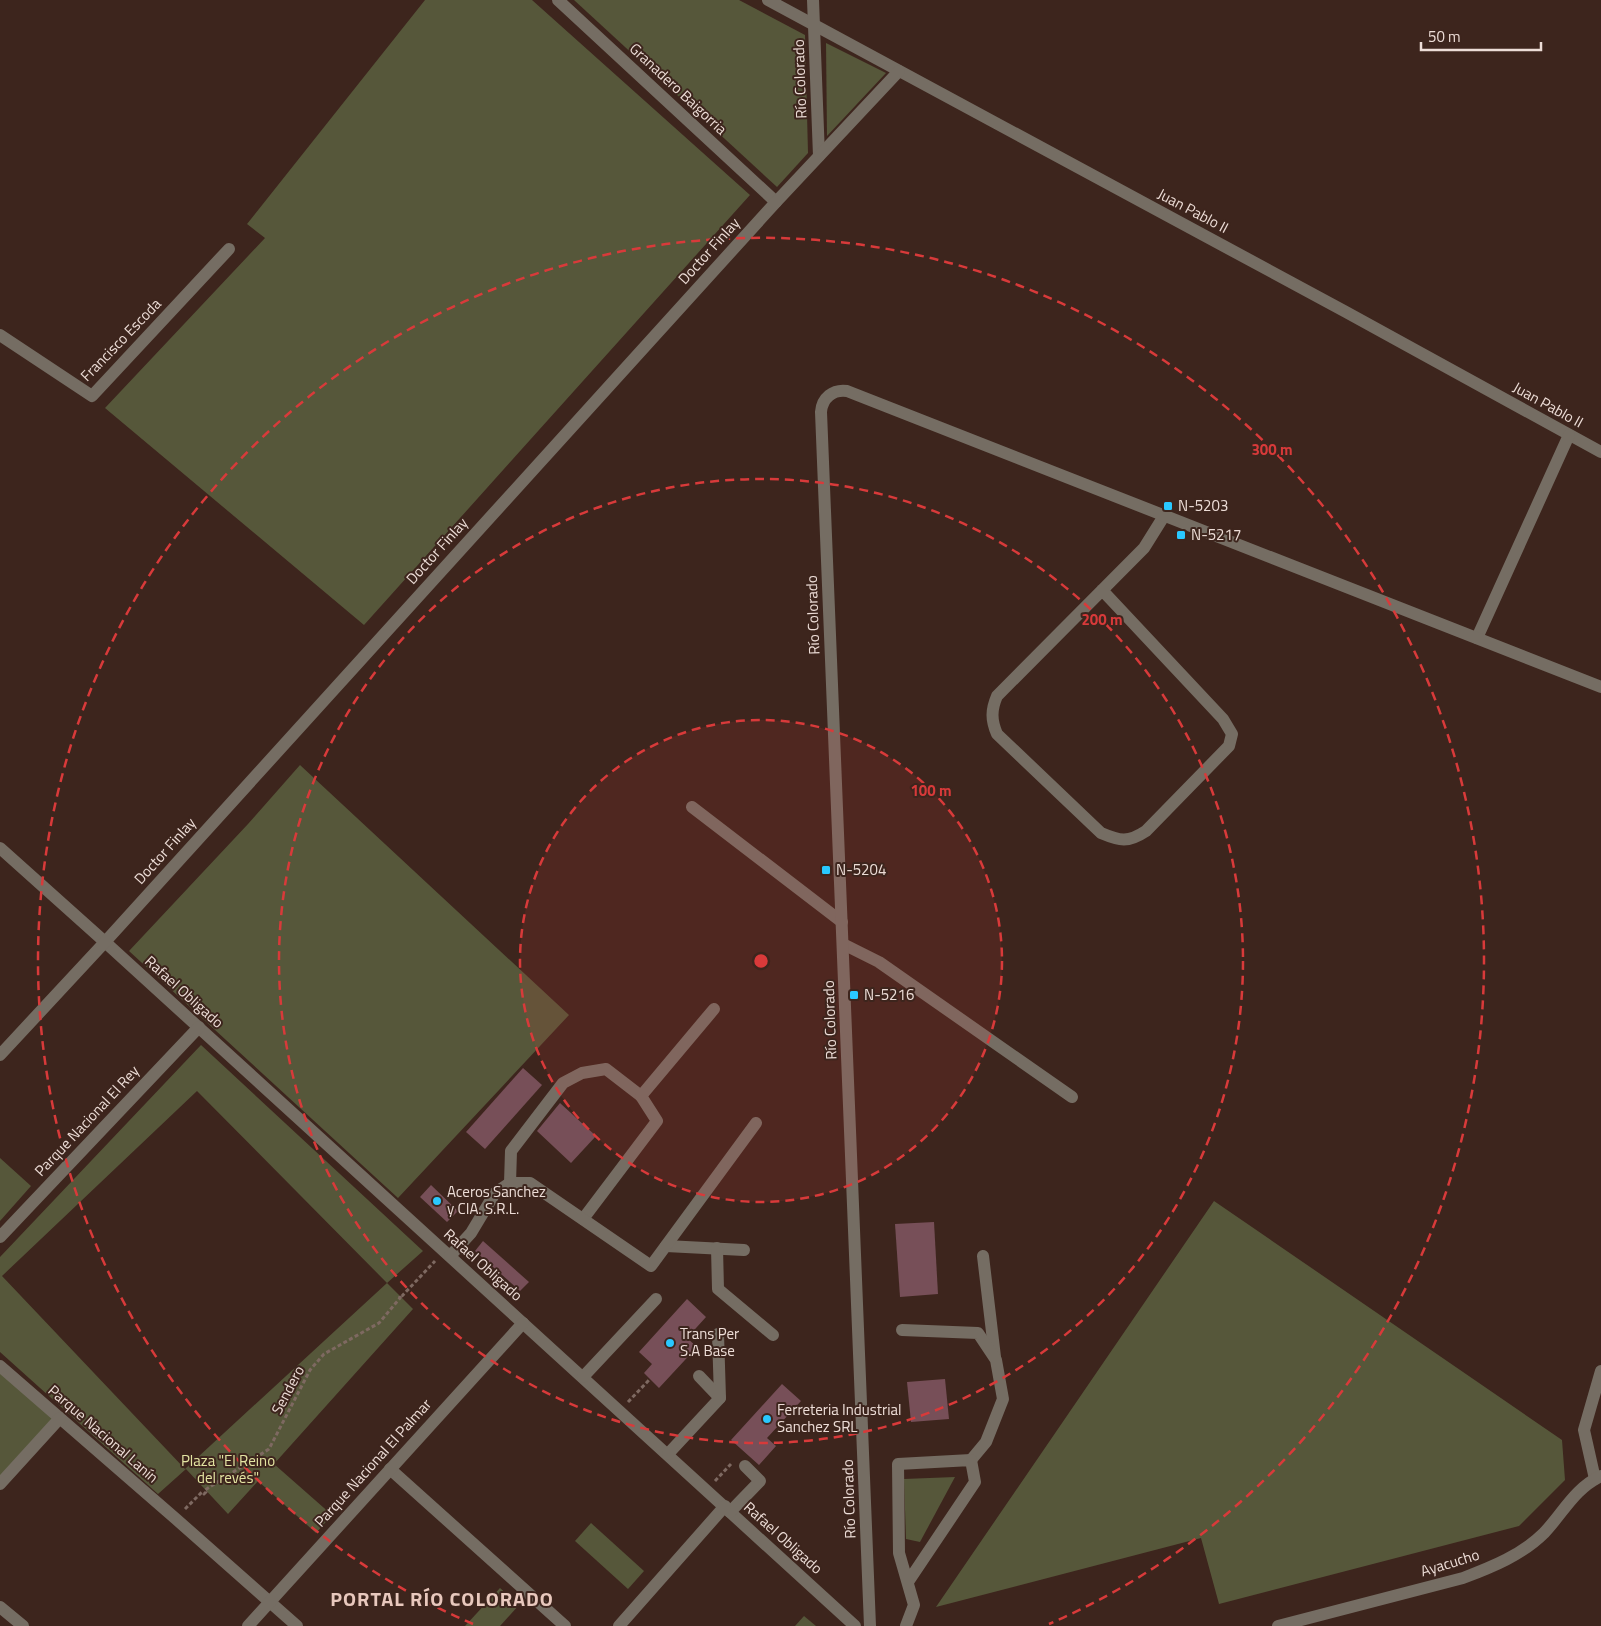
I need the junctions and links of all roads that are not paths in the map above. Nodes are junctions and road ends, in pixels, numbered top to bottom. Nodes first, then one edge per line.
1 (558, 0) edge
2 (768, 0) edge
3 (813, 0) edge
4 (814, 25) junction
5 (899, 71) junction
6 (819, 156) junction
7 (776, 202) junction
8 (229, 249) dead end
9 (0, 334) edge
10 (1569, 435) junction
11 (1601, 452) edge
12 (1164, 516) junction
13 (1102, 590) junction
14 (1477, 638) junction
15 (1601, 687) edge
16 (692, 807) dead end
17 (0, 848) edge
18 (842, 922) junction
19 (105, 942) junction
20 (843, 944) junction
21 (714, 1009) dead end
22 (199, 1027) junction
23 (0, 1055) edge
24 (642, 1096) junction
25 (1072, 1097) dead end
26 (756, 1123) dead end
27 (510, 1183) junction
28 (582, 1219) junction
29 (0, 1237) edge
30 (666, 1246) junction
31 (717, 1248) junction
32 (744, 1250) dead end
33 (447, 1254) junction
34 (983, 1256) dead end
35 (656, 1299) dead end
36 (523, 1322) junction
37 (902, 1330) dead end
38 (718, 1334) dead end
39 (773, 1335) dead end
40 (996, 1360) junction
41 (0, 1366) edge
42 (1601, 1371) edge
43 (698, 1376) dead end
44 (583, 1377) junction
45 (720, 1398) junction
46 (60, 1418) junction
47 (668, 1454) junction
48 (971, 1460) junction
49 (741, 1461) road end
50 (390, 1469) junction
51 (1598, 1478) edge
52 (0, 1484) edge
53 (728, 1509) junction
54 (908, 1582) junction
55 (270, 1601) junction
56 (0, 1607) edge
57 (23, 1626) edge
58 (248, 1626) edge
59 (297, 1626) edge
60 (565, 1626) edge
61 (618, 1626) edge
62 (855, 1626) edge
63 (870, 1626) edge
64 (906, 1626) edge
65 (1278, 1626) edge

1 - 7 street, Granadero Baigorria
2 - 4 street, Juan Pablo II
3 - 4 street, Río Colorado
4 - 5 street, Juan Pablo II
4 - 6 street, Río Colorado
5 - 6 street, Doctor Finlay
5 - 10 street, Juan Pablo II
6 - 7 street, Doctor Finlay
7 - 19 street, Doctor Finlay
8 - 9 street, Francisco Escoda
10 - 11 street, Juan Pablo II
10 - 14 street
12 - 13 street
12 - 14 street
12 - 18 street, Río Colorado
13 - 13 street
14 - 15 street
16 - 18 street
17 - 19 street, Rafael Obligado
18 - 20 street, Río Colorado
19 - 22 street, Rafael Obligado
19 - 23 street, Doctor Finlay
20 - 25 street
20 - 63 street, Río Colorado
21 - 24 street
22 - 29 street, Parque Nacional El Rey
22 - 33 street, Rafael Obligado
24 - 27 street
24 - 28 street
26 - 30 street
27 - 28 street
27 - 33 street
28 - 30 street
30 - 31 street
31 - 32 street
31 - 39 street
33 - 36 street, Rafael Obligado
34 - 40 street
35 - 44 street
36 - 44 street, Rafael Obligado
36 - 50 street, Parque Nacional El Palmar
37 - 40 street
38 - 45 street
40 - 48 street
41 - 46 street, Parque Nacional Lanín
42 - 51 street
43 - 45 street
44 - 47 street, Rafael Obligado
45 - 47 street
46 - 52 street
46 - 55 street, Parque Nacional Lanín
47 - 53 street, Rafael Obligado
48 - 54 street
48 - 54 street
49 - 53 street
50 - 55 street, Parque Nacional El Palmar
50 - 60 street
51 - 65 street, Ayacucho
53 - 61 street
53 - 62 street, Rafael Obligado
54 - 64 street
55 - 58 street, Parque Nacional El Palmar
55 - 59 street, Parque Nacional Lanín
56 - 57 street

